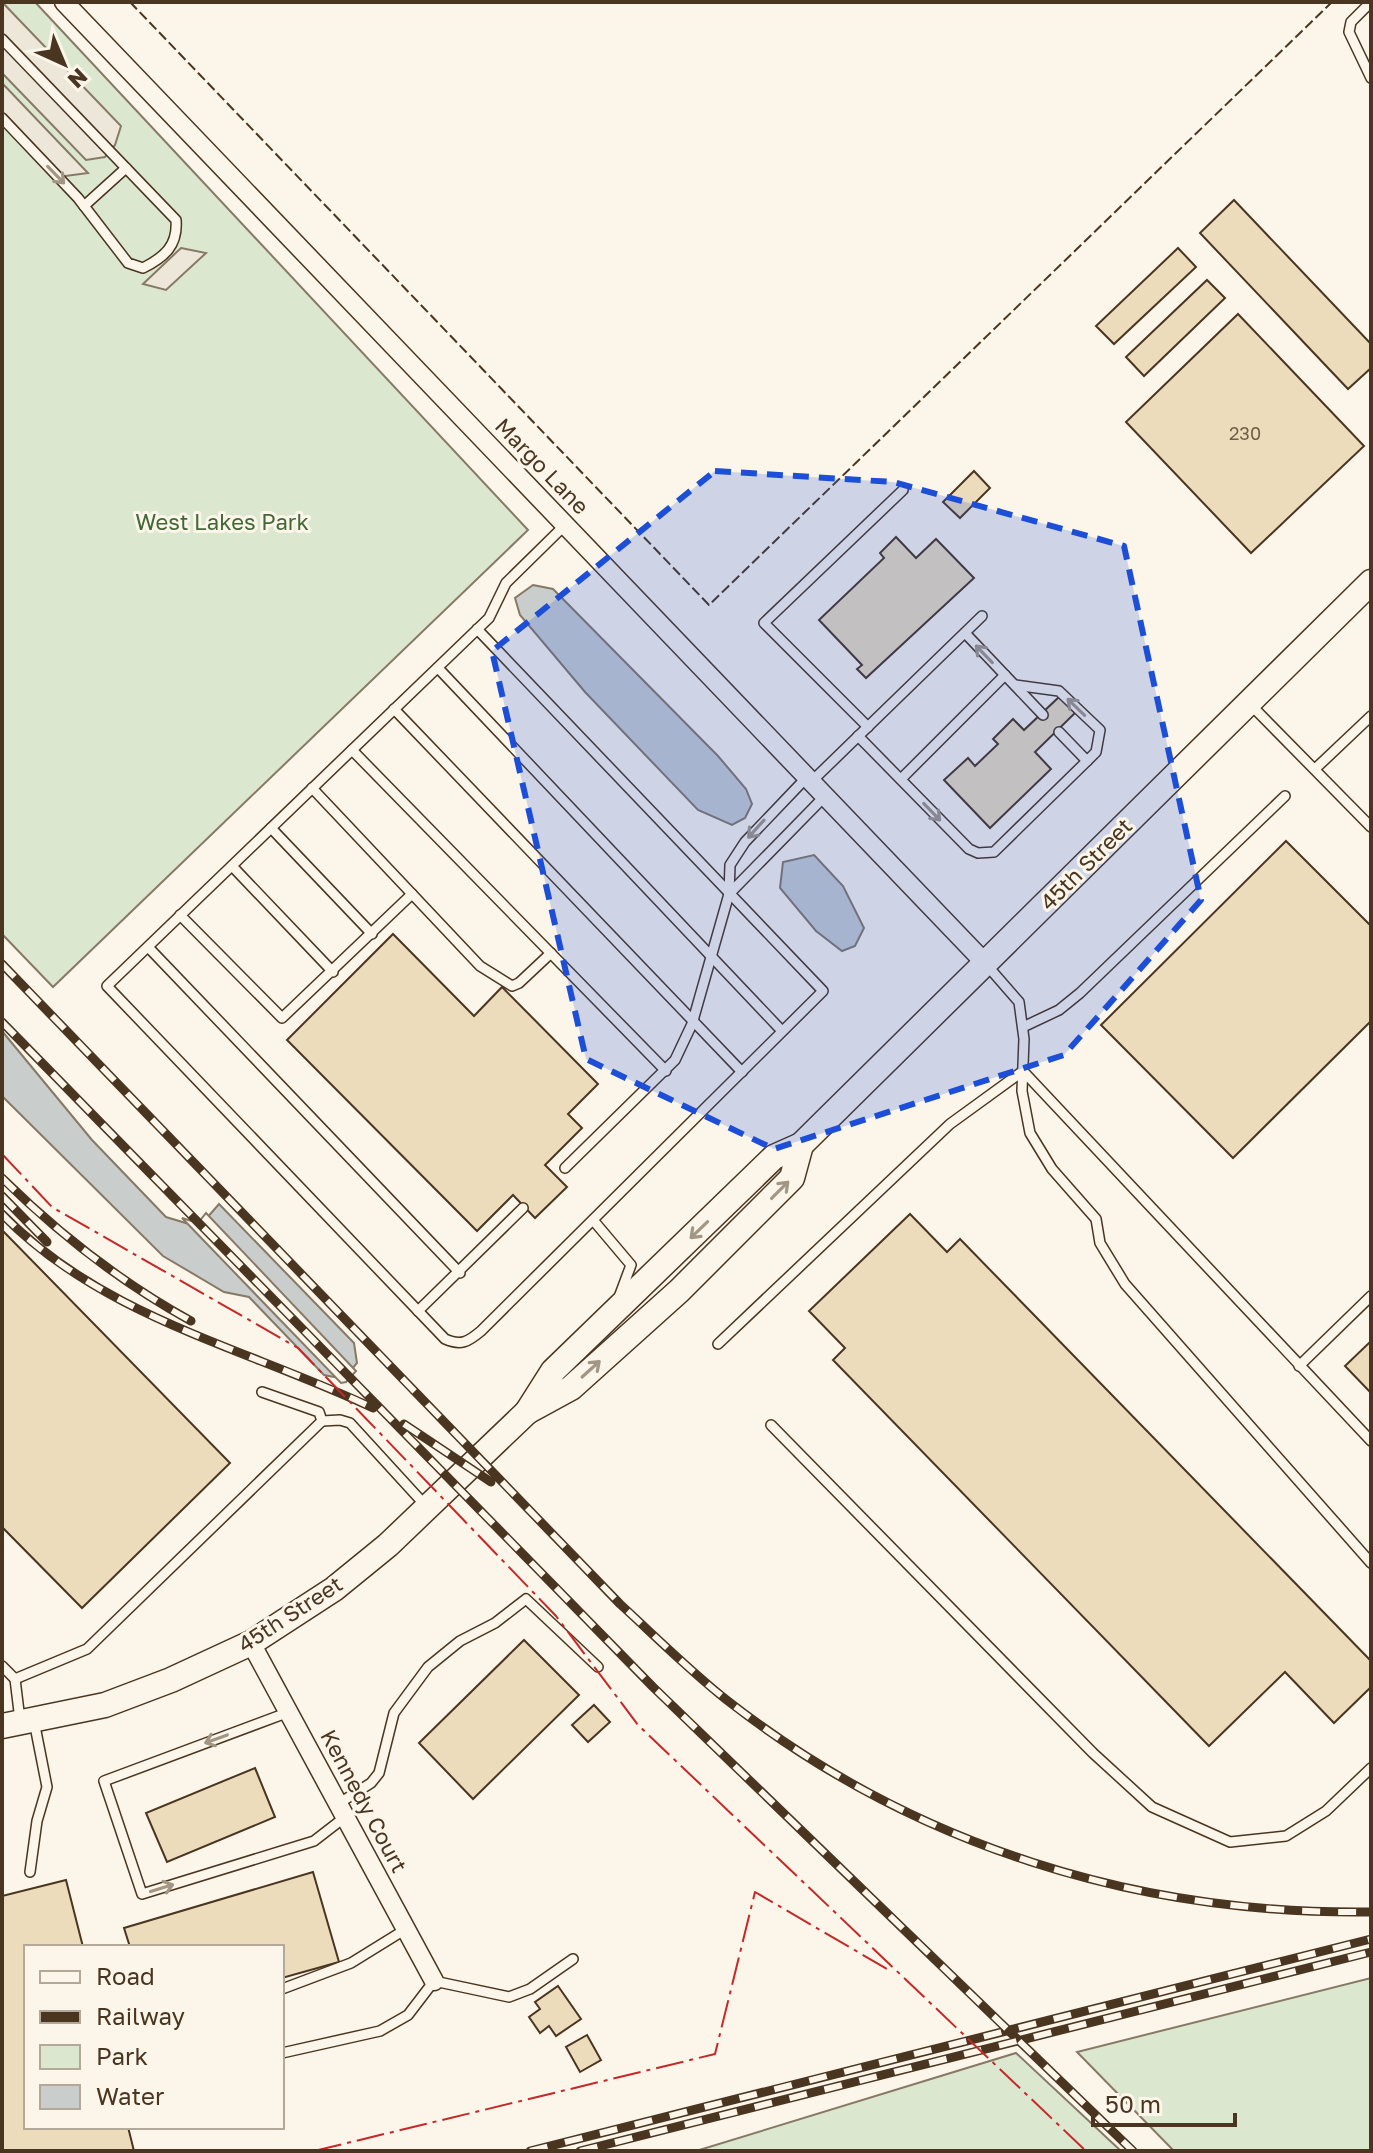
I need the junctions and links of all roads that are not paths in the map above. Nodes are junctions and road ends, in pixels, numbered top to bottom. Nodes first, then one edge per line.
1 (64, 2) edge
2 (1371, 2) edge
3 (2, 39) edge
4 (1369, 75) edge
5 (2, 118) edge
6 (126, 168) junction
7 (84, 206) junction
8 (903, 490) dead end
9 (565, 525) junction
10 (1371, 582) edge
11 (982, 616) dead end
12 (477, 629) junction
13 (965, 633) junction
14 (438, 668) junction
15 (1005, 675) junction
16 (1015, 685) junction
17 (1249, 703) junction
18 (394, 709) junction
19 (1043, 715) dead end
20 (1371, 716) edge
21 (868, 727) junction
22 (1059, 732) dead end
23 (858, 736) junction
24 (352, 750) junction
25 (1087, 761) junction
26 (1315, 769) junction
27 (809, 779) junction
28 (901, 779) junction
29 (312, 788) junction
30 (825, 796) junction
31 (1285, 796) dead end
32 (1371, 827) edge
33 (271, 828) junction
34 (232, 866) junction
35 (412, 894) junction
36 (729, 894) junction
37 (180, 915) junction
38 (372, 934) junction
39 (148, 947) junction
40 (551, 953) junction
41 (712, 954) junction
42 (985, 963) junction
43 (333, 972) junction
44 (692, 1024) junction
45 (1023, 1027) junction
46 (782, 1031) junction
47 (666, 1071) junction
48 (1023, 1071) junction
49 (742, 1072) junction
50 (801, 1145) junction
51 (565, 1168) dead end
52 (523, 1208) dead end
53 (593, 1220) junction
54 (460, 1273) junction
55 (1371, 1296) edge
56 (418, 1311) junction
57 (610, 1316) junction
58 (718, 1344) dead end
59 (1299, 1366) junction
60 (262, 1392) dead end
61 (527, 1412) junction
62 (322, 1421) junction
63 (771, 1425) dead end
64 (1371, 1441) edge
65 (427, 1508) junction
66 (1371, 1563) edge
67 (251, 1643) junction
68 (2, 1666) edge
69 (598, 1667) dead end
70 (15, 1679) junction
71 (289, 1712) junction
72 (19, 1723) edge
73 (1371, 1768) edge
74 (342, 1810) junction
75 (30, 1872) dead end
76 (406, 1929) junction
77 (573, 1959) dead end
78 (434, 1981) junction
79 (284, 1988) edge
80 (284, 2053) edge

1 - 9 street, Margo Lane
2 - 4 lane
3 - 6 lane
5 -> 7 lane
6 - 7 lane
6 - 7 lane
8 - 21 lane
9 - 12 lane
9 - 27 street, Margo Lane
10 - 17 main road, 45th Street
11 - 13 lane
12 - 14 lane
12 - 36 lane
15 -> 13 lane
13 - 21 lane
14 - 18 lane
14 - 41 lane
15 - 16 lane
15 - 28 lane
16 - 19 lane
25 -> 16 lane
17 - 26 lane
17 - 42 main road, 45th Street
18 - 24 lane
18 - 44 lane
20 - 26 lane
21 - 23 lane
22 - 25 lane
23 - 27 lane
23 - 28 lane
24 - 29 lane
24 - 40 lane
28 -> 25 lane
26 - 32 lane
27 - 30 street, Margo Lane
27 -> 36 lane
29 - 33 lane
29 - 35 lane
30 - 36 lane
30 - 42 street, Margo Lane
31 - 45 lane
33 - 34 lane
33 - 38 lane
34 - 37 lane
34 - 43 lane
35 - 38 lane
35 - 40 lane
36 - 41 lane
36 - 46 lane
37 - 39 lane
37 - 43 lane
38 - 43 lane
39 - 54 lane
39 - 56 lane
40 - 47 lane
41 - 44 lane
41 - 46 lane
42 - 45 lane
42 - 50 main road, 45th Street
44 - 47 lane
44 - 49 lane
45 - 48 lane
46 - 49 lane
47 - 51 lane
48 - 58 lane
48 - 59 lane
48 - 66 lane
49 - 53 lane
50 -> 57 main road, 45th Street
61 -> 50 main road, 45th Street
52 - 54 lane
53 - 56 lane
53 - 57 lane
54 - 56 lane
55 - 59 lane
57 - 61 main road, 45th Street
59 - 64 lane
60 - 62 lane
61 - 65 main road, 45th Street
62 - 65 lane
62 - 70 lane
63 - 73 lane
65 - 67 main road, 45th Street
67 - 71 street, Kennedy Court
67 - 72 main road, 45th Street
68 - 70 lane
69 - 74 lane
70 - 72 lane
71 - 74 street, Kennedy Court
71 -> 74 lane
72 - 75 lane
74 - 76 street, Kennedy Court
76 - 78 street, Kennedy Court
76 - 79 lane
77 - 78 lane
78 - 80 lane

